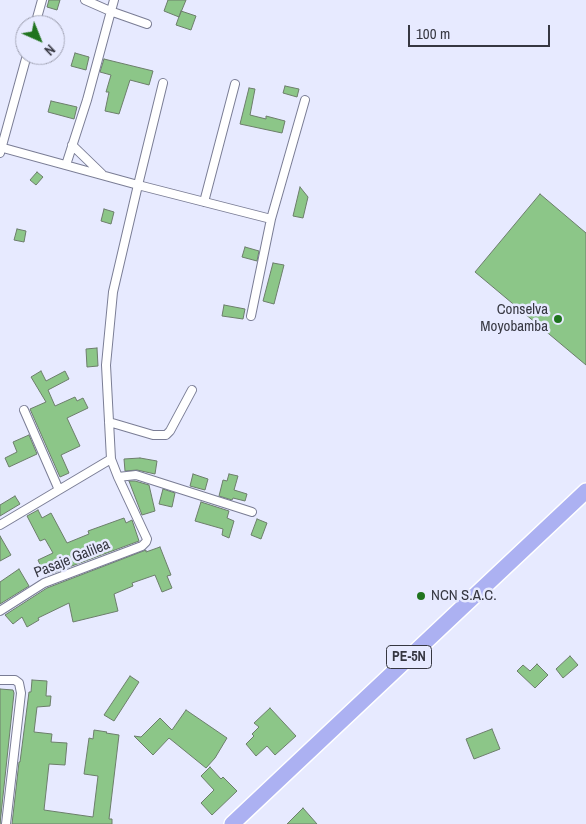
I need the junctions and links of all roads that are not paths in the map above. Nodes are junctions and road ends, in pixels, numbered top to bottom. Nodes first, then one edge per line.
1 (42, 0) edge
2 (85, 0) edge
3 (114, 0) edge
4 (110, 11) junction
5 (38, 15) edge
6 (147, 24) dead end
7 (24, 65) edge
8 (163, 83) dead end
9 (234, 84) dead end
10 (305, 100) dead end
11 (72, 145) junction
12 (0, 149) edge
13 (66, 166) junction
14 (103, 176) junction
15 (138, 185) junction
16 (204, 202) junction
17 (271, 219) junction
18 (252, 316) dead end
19 (192, 390) dead end
20 (24, 410) dead end
21 (109, 422) junction
22 (111, 459) junction
23 (118, 477) junction
24 (59, 490) junction
25 (586, 491) edge
26 (252, 512) dead end
27 (0, 525) edge
28 (0, 611) edge
29 (0, 680) edge
30 (6, 824) edge
31 (232, 824) edge

1 - 5 street
2 - 4 street
3 - 4 street
4 - 6 street
4 - 11 street
7 - 12 street
8 - 15 street
9 - 16 street
10 - 17 street
11 - 13 street
11 - 14 street
12 - 13 street
13 - 14 street
14 - 15 street
15 - 16 street
15 - 21 street
16 - 17 street
17 - 18 street
19 - 21 street
20 - 24 street
21 - 22 street
22 - 23 street
22 - 24 street
23 - 26 street
23 - 28 street, Pasaje Galilea
24 - 27 street
25 - 31 highway, PE-5N
29 - 30 street

